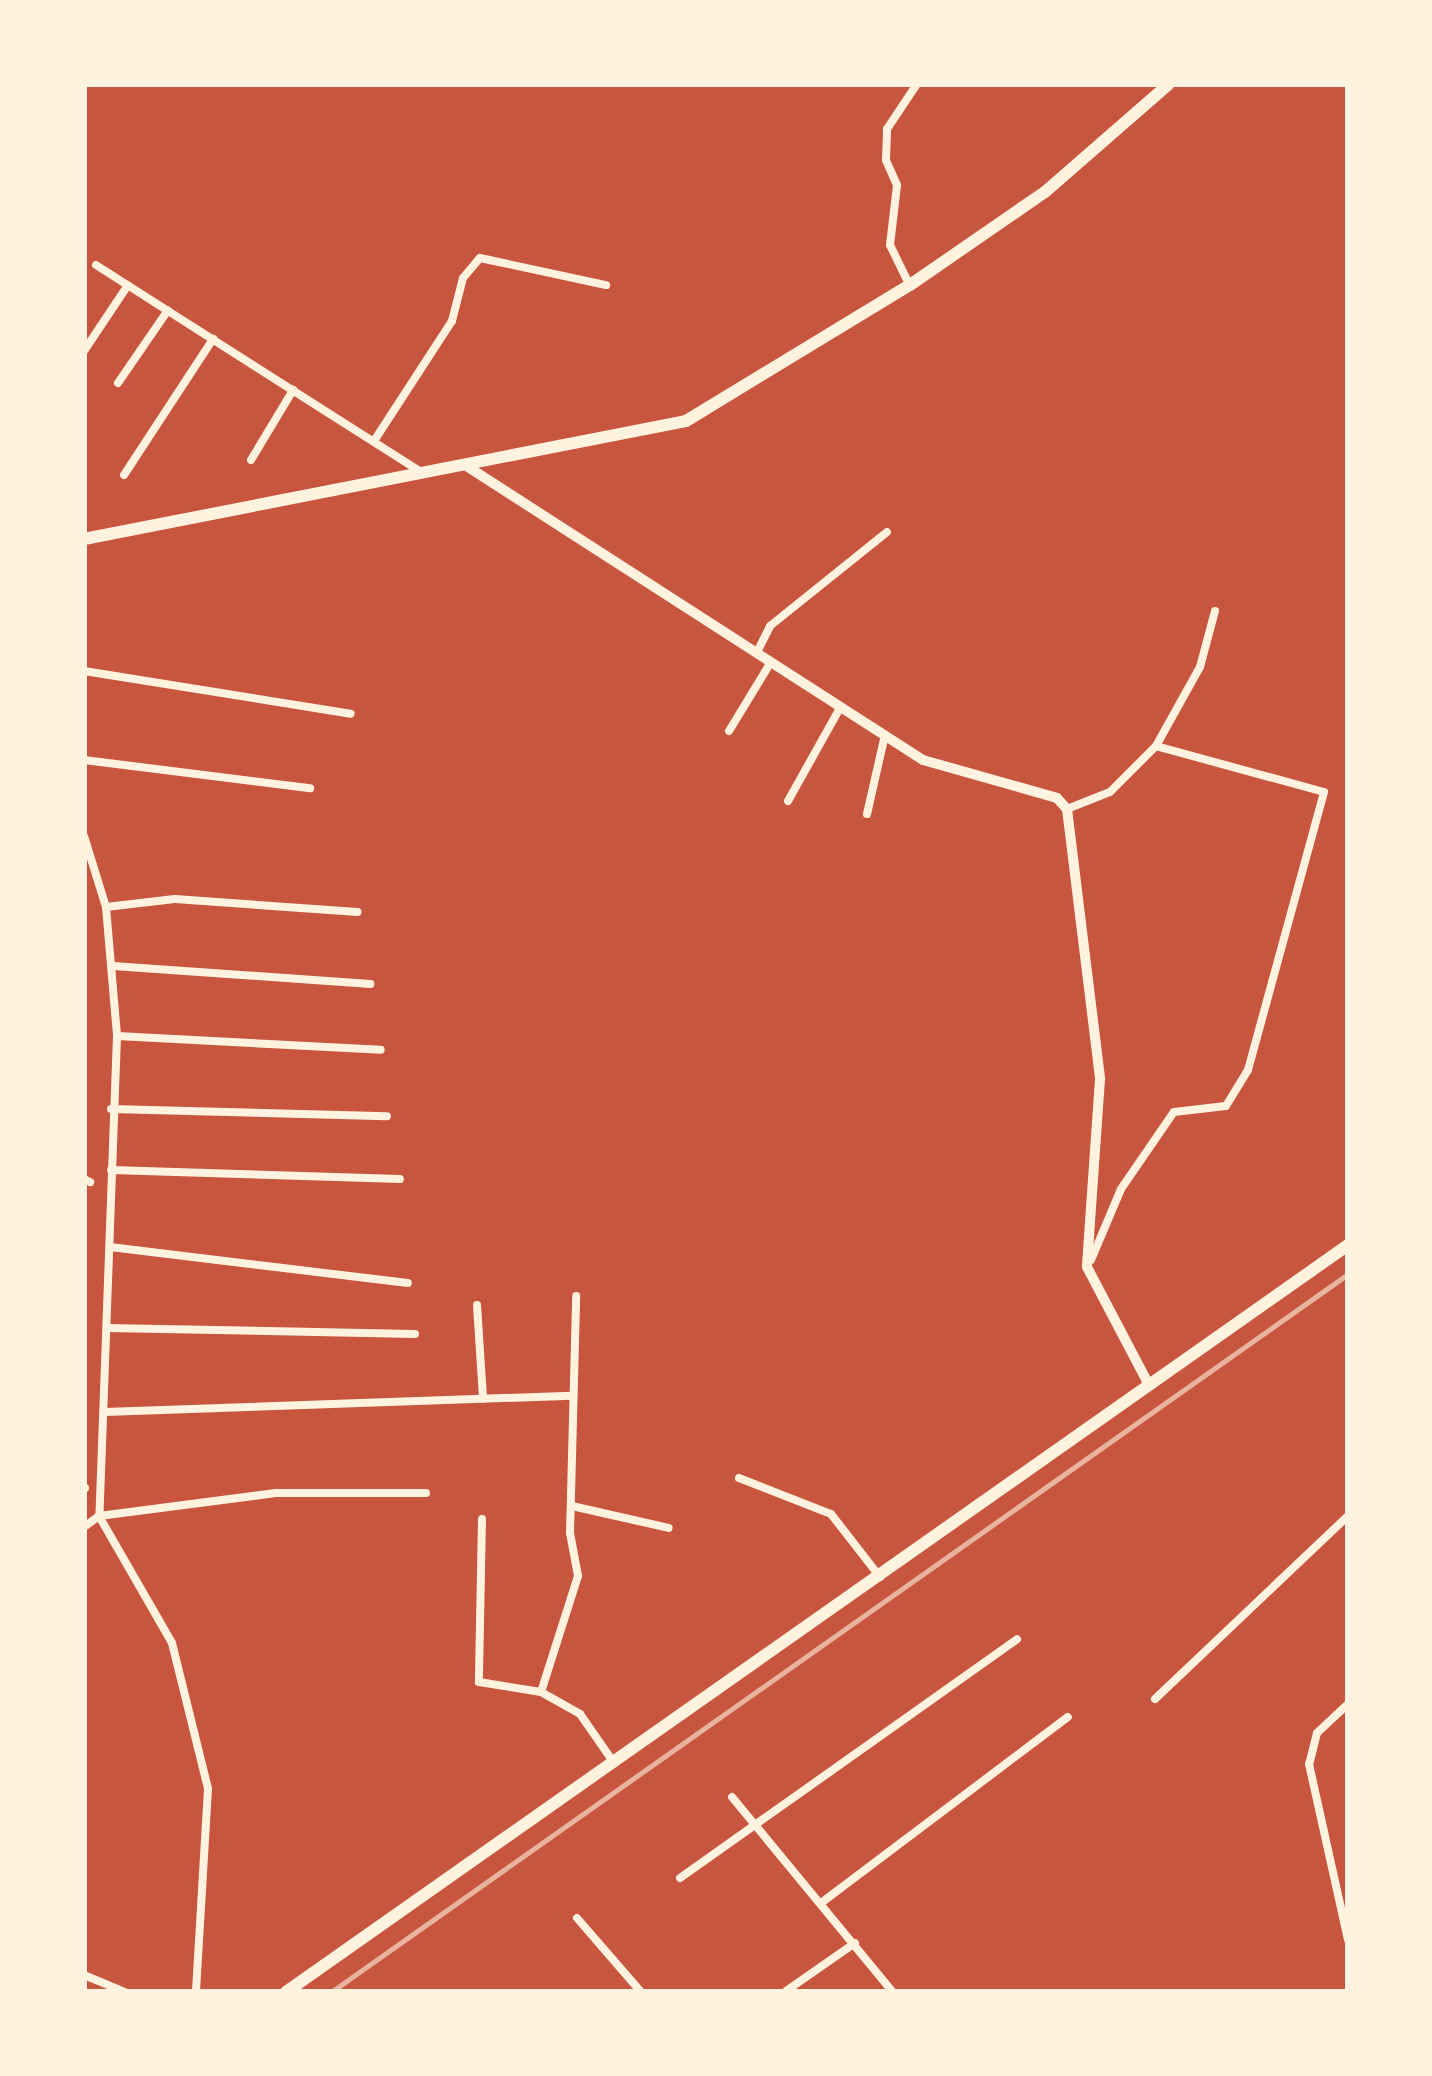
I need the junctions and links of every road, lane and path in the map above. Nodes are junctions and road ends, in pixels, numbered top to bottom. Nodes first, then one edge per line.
1 (916, 84) edge
2 (1168, 84) edge
3 (96, 265) dead end
4 (128, 285) junction
5 (910, 285) junction
6 (606, 286) dead end
7 (168, 310) junction
8 (213, 339) junction
9 (84, 351) edge
10 (118, 383) dead end
11 (293, 390) junction
12 (374, 441) junction
13 (251, 460) dead end
14 (468, 467) junction
15 (424, 474) junction
16 (124, 475) dead end
17 (886, 532) dead end
18 (84, 539) edge
19 (1216, 611) dead end
20 (757, 652) junction
21 (771, 662) junction
22 (84, 670) edge
23 (840, 708) junction
24 (351, 714) dead end
25 (729, 731) dead end
26 (885, 736) junction
27 (1156, 746) junction
28 (84, 760) edge
29 (310, 788) dead end
30 (788, 801) dead end
31 (1067, 809) junction
32 (867, 814) dead end
33 (84, 836) edge
34 (106, 907) junction
35 (358, 912) dead end
36 (113, 966) junction
37 (370, 984) dead end
38 (117, 1036) junction
39 (381, 1050) dead end
40 (111, 1109) junction
41 (387, 1116) dead end
42 (111, 1170) junction
43 (400, 1179) dead end
44 (1348, 1245) edge
45 (110, 1247) junction
46 (1087, 1267) junction
47 (408, 1282) dead end
48 (576, 1295) dead end
49 (478, 1305) dead end
50 (106, 1328) junction
51 (415, 1334) dead end
52 (1149, 1385) junction
53 (572, 1396) junction
54 (483, 1399) junction
55 (105, 1412) junction
56 (739, 1478) dead end
57 (426, 1493) dead end
58 (572, 1506) junction
59 (99, 1516) junction
60 (1348, 1516) edge
61 (482, 1519) dead end
62 (84, 1527) edge
63 (669, 1528) dead end
64 (881, 1578) junction
65 (1017, 1639) dead end
66 (541, 1692) junction
67 (1156, 1699) dead end
68 (1348, 1704) edge
69 (1068, 1717) dead end
70 (615, 1764) junction
71 (732, 1797) dead end
72 (755, 1825) junction
73 (680, 1878) dead end
74 (821, 1903) junction
75 (577, 1918) dead end
76 (1348, 1940) edge
77 (855, 1943) junction
78 (84, 1975) edge
79 (786, 1991) edge
80 (125, 1992) edge
81 (196, 1992) edge
82 (286, 1992) edge
83 (640, 1992) edge
84 (893, 1992) edge

1 - 5 street
2 - 5 main road
3 - 4 street
4 - 7 street
4 - 9 street
5 - 14 main road
6 - 12 street
7 - 8 street
7 - 10 street
8 - 11 street
8 - 16 street
11 - 12 street
11 - 13 street
12 - 15 street
14 - 15 main road
14 - 20 street
15 - 18 main road
17 - 20 street
19 - 27 street
20 - 21 street
21 - 23 street
21 - 25 street
22 - 24 street
23 - 26 street
23 - 30 street
26 - 31 street
26 - 32 street
27 - 31 street
27 - 46 street
28 - 29 street
31 - 46 street
33 - 34 street
34 - 35 street
34 - 36 street
36 - 37 street
36 - 38 street
38 - 39 street
38 - 40 street
40 - 41 street
40 - 42 street
42 - 43 street
42 - 45 street
44 - 52 main road
45 - 47 street
45 - 50 street
46 - 52 street
48 - 53 street
49 - 54 street
50 - 51 street
50 - 55 street
52 - 64 main road
53 - 54 street
53 - 58 street
54 - 55 street
55 - 59 street
56 - 64 street
57 - 59 street
58 - 63 street
58 - 66 street
59 - 62 street
59 - 81 street
60 - 67 street
61 - 66 street
64 - 70 main road
65 - 72 street
66 - 70 street
68 - 76 street
69 - 74 street
70 - 82 main road
71 - 72 street
72 - 73 street
72 - 74 street
74 - 77 street
75 - 83 street
77 - 79 street
77 - 84 street
78 - 80 street

